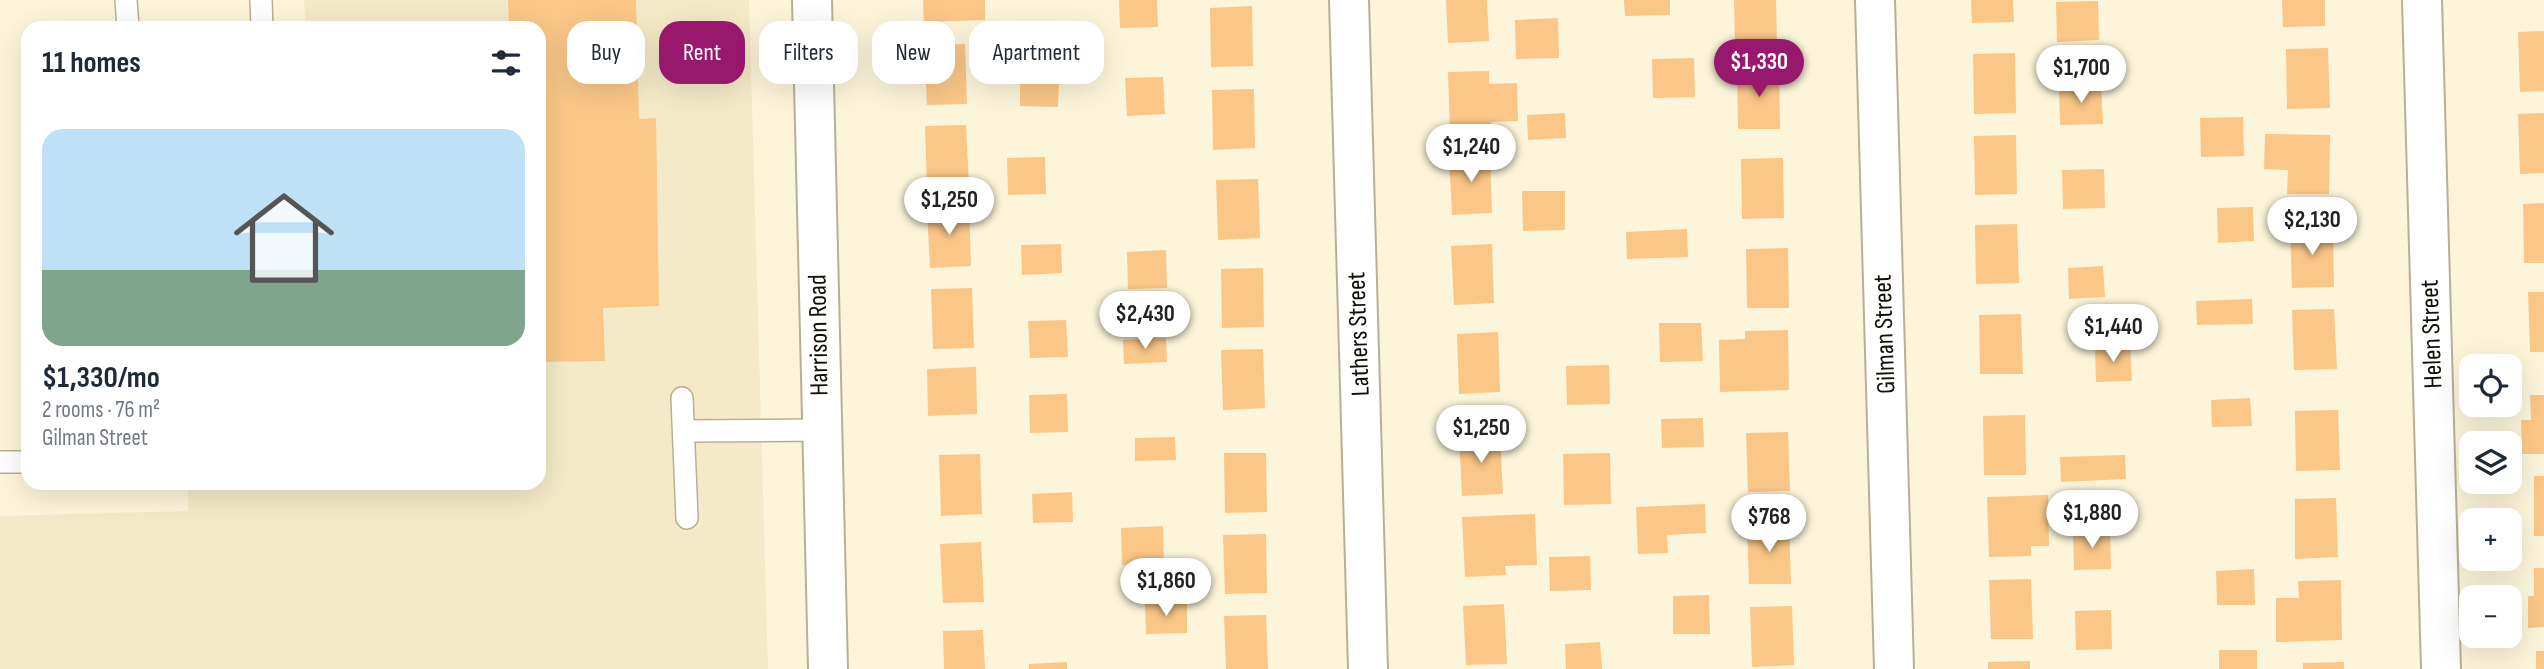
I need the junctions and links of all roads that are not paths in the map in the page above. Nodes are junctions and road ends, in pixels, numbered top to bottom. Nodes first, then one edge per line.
1 (126, 0) edge
2 (261, 0) edge
3 (812, 0) edge
4 (1349, 0) edge
5 (1875, 0) edge
6 (2423, 0) edge
7 (128, 21) edge
8 (262, 21) edge
9 (682, 398) dead end
10 (822, 430) junction
11 (685, 431) junction
12 (0, 462) edge
13 (21, 462) edge
14 (687, 517) dead end
15 (828, 669) edge
16 (1368, 669) edge
17 (1894, 669) edge
18 (2441, 669) edge

1 - 7 lane
2 - 8 lane
3 - 10 street, Harrison Road
4 - 16 street, Lathers Street
5 - 17 street, Gilman Street
6 - 18 street, Helen Street
9 - 11 lane
10 - 11 lane
10 - 15 street, Harrison Road
11 - 14 lane
12 - 13 lane

